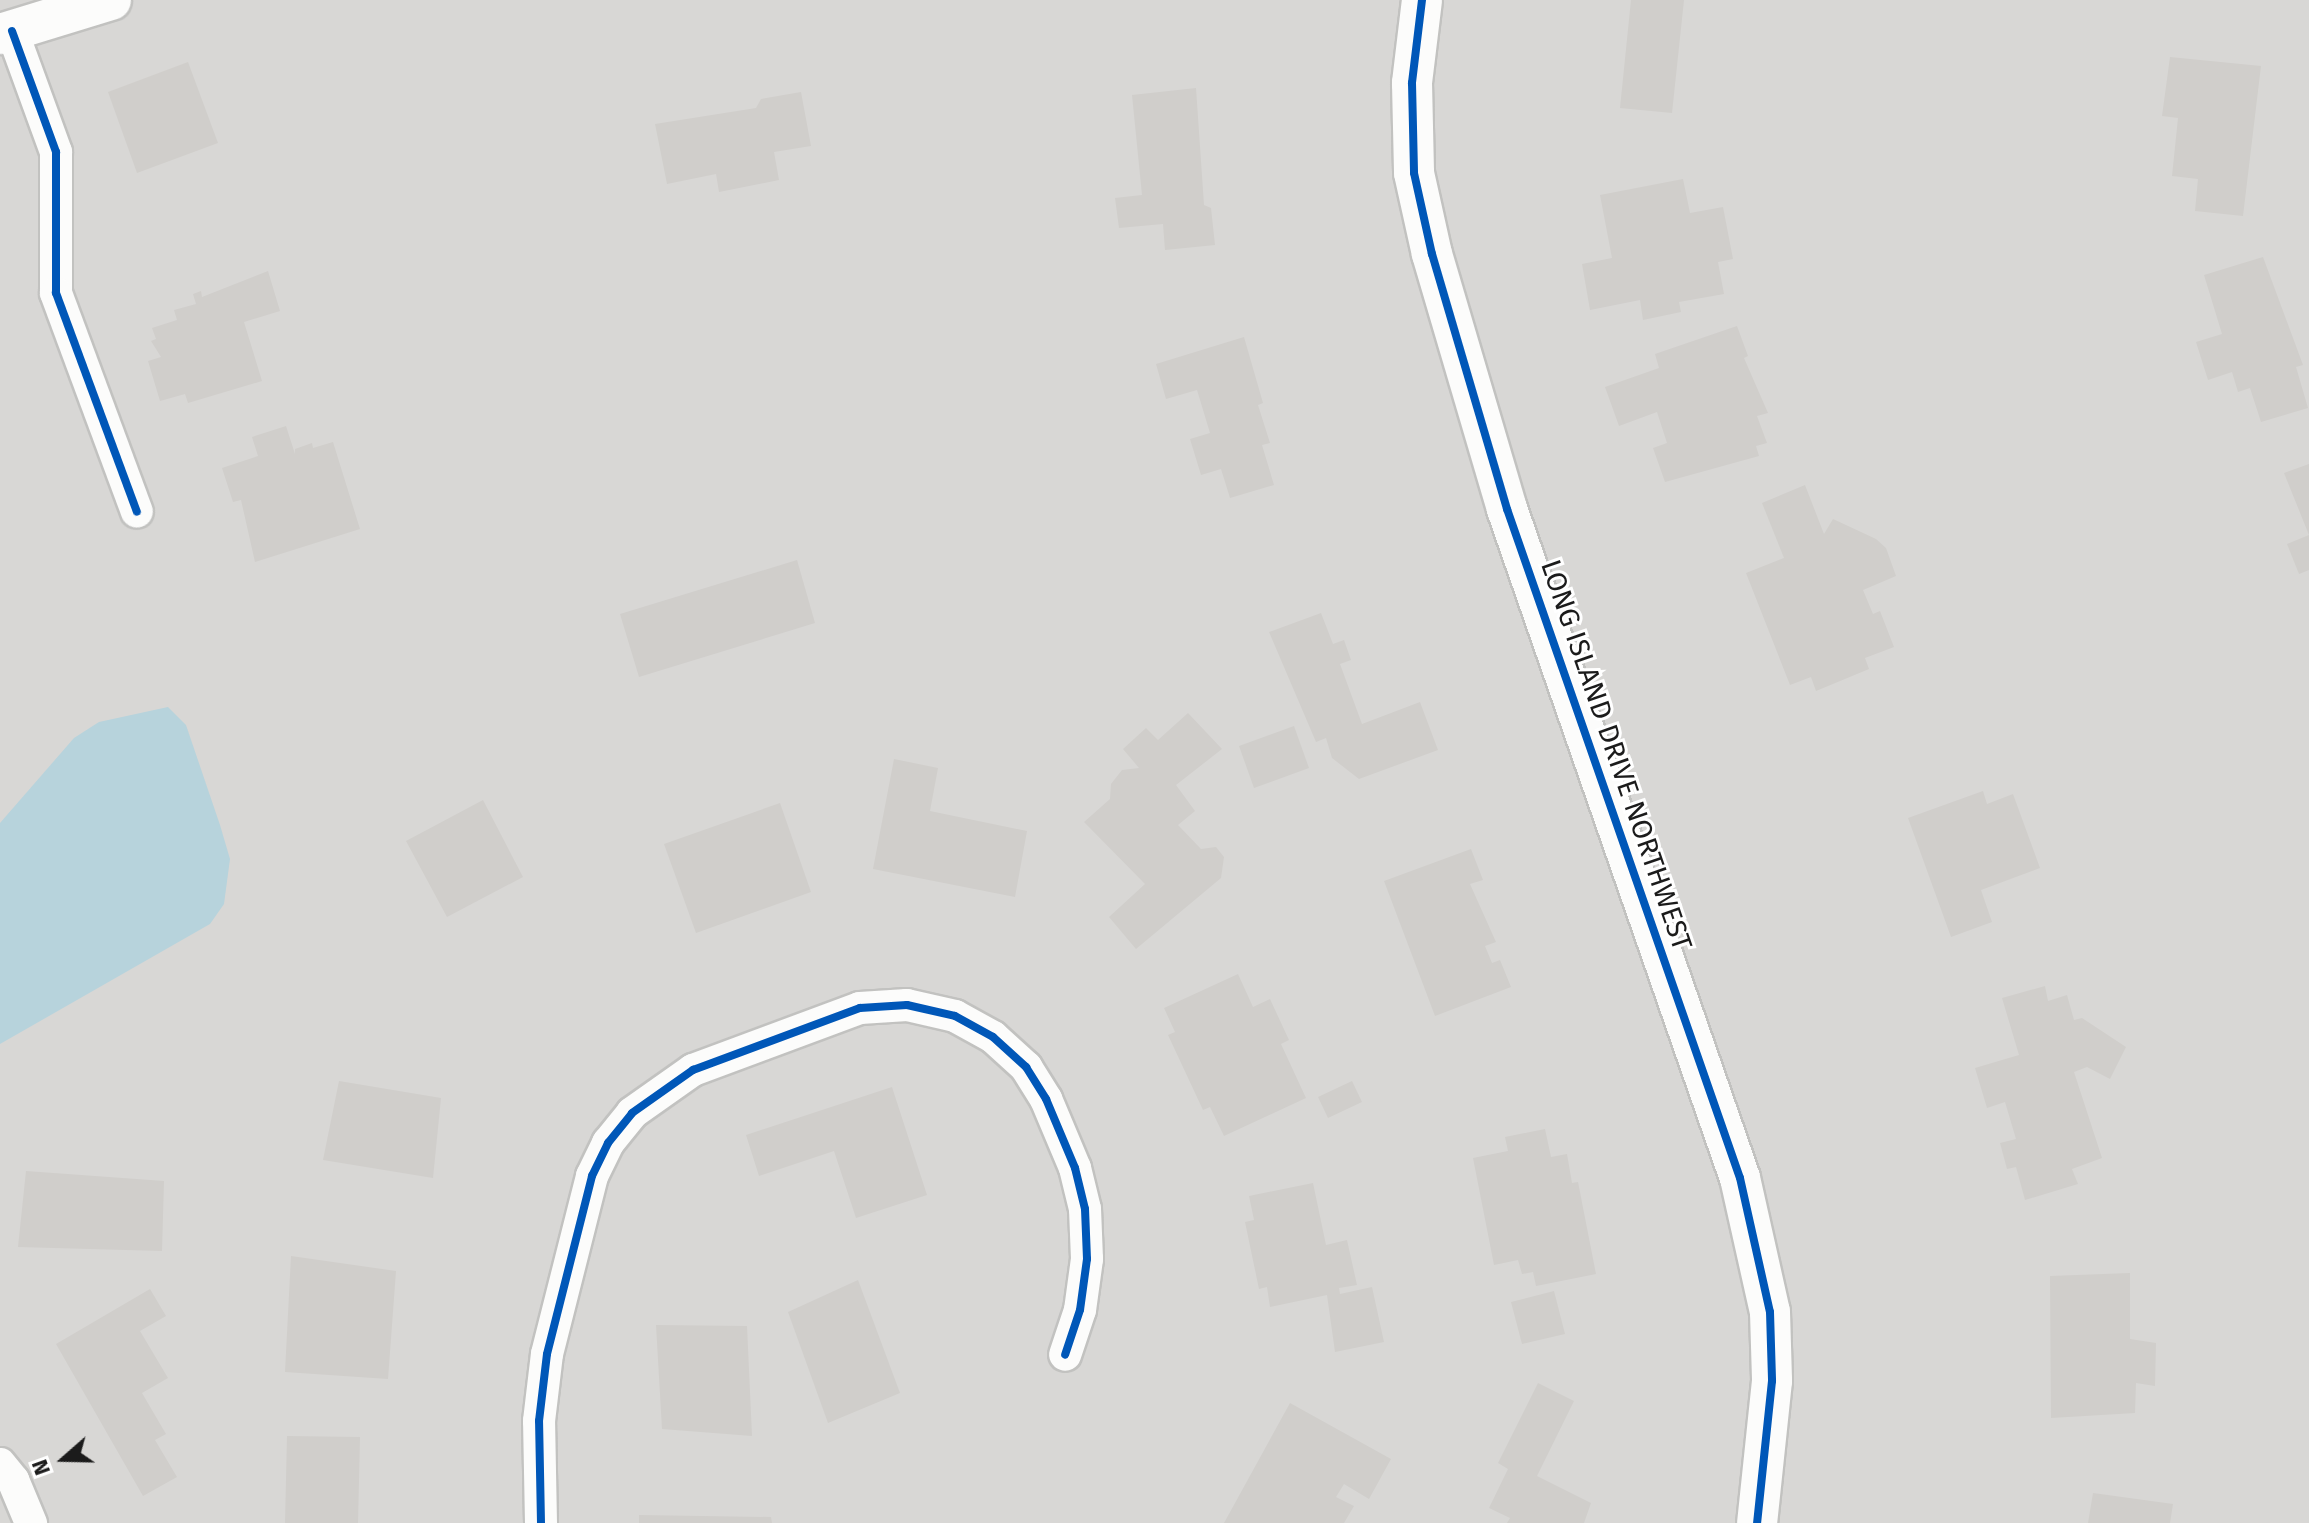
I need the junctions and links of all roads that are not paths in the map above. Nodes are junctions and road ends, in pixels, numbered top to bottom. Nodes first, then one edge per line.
1 (111, 0) edge
2 (1422, 0) edge
3 (6, 33) edge
4 (137, 512) dead end
5 (1065, 1355) dead end
6 (0, 1464) edge
7 (31, 1523) edge
8 (541, 1523) edge
9 (1757, 1523) edge

1 - 3 street
2 - 9 street, LONG ISLAND DRIVE NORTHWEST
3 - 4 street
5 - 8 street
6 - 7 street

